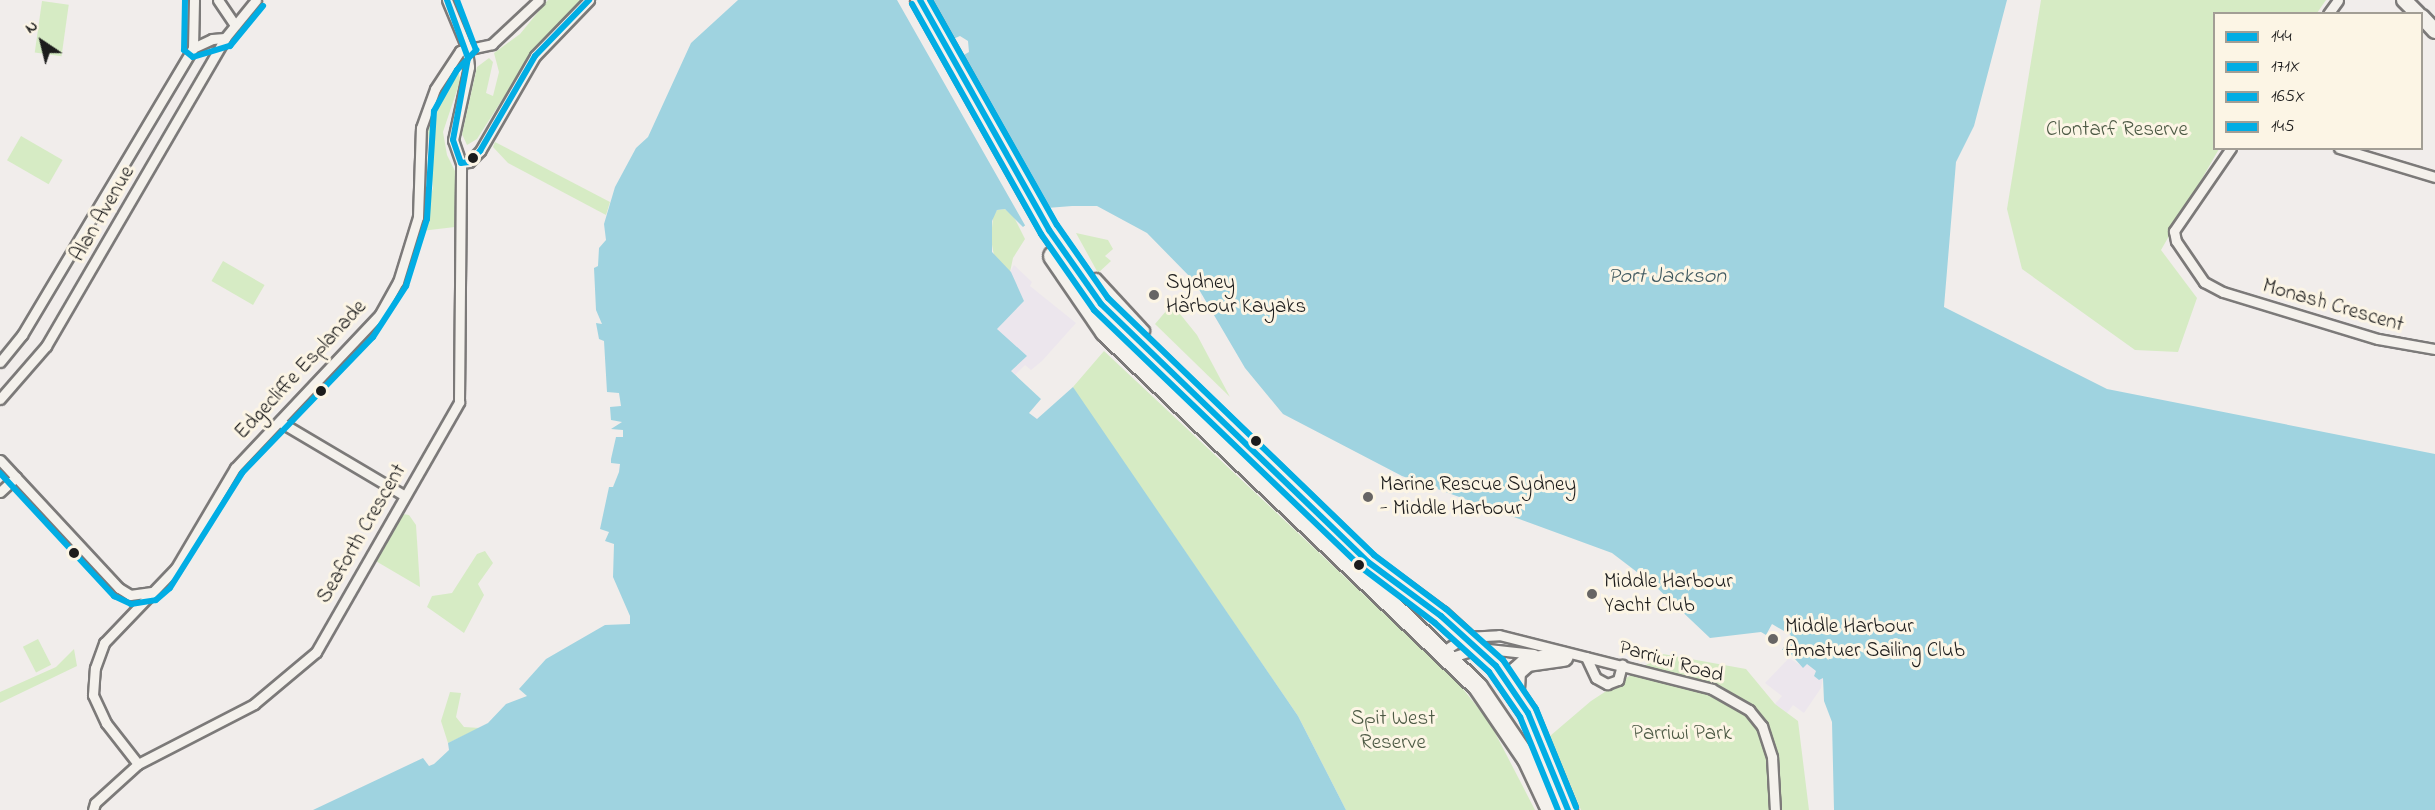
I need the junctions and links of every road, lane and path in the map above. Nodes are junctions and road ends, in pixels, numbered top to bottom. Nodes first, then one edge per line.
1 (194, 0) edge
2 (218, 0) edge
3 (255, 0) edge
4 (447, 0) edge
5 (539, 0) edge
6 (589, 0) edge
7 (909, 0) edge
8 (920, 0) edge
9 (2404, 0) edge
10 (2416, 12) edge
11 (2423, 19) edge
12 (234, 24) junction
13 (2435, 31) edge
14 (225, 38) junction
15 (194, 48) junction
16 (467, 48) junction
17 (2229, 150) edge
18 (2346, 150) edge
19 (465, 163) junction
20 (2435, 177) edge
21 (1045, 232) junction
22 (1096, 278) dead end
23 (1144, 330) dead end
24 (2435, 349) edge
25 (0, 362) edge
26 (0, 399) edge
27 (280, 422) junction
28 (0, 460) edge
29 (16, 477) junction
30 (0, 492) edge
31 (405, 496) junction
32 (152, 592) junction
33 (1472, 643) junction
34 (1445, 655) junction
35 (1577, 657) junction
36 (1622, 665) junction
37 (1515, 690) junction
38 (138, 764) junction
39 (93, 810) edge
40 (1551, 810) edge
41 (1568, 810) edge
42 (1775, 810) edge

1 - 15 street
2 - 12 street
3 - 12 street, Alan Avenue
4 - 16 street
5 - 16 street
6 - 19 street
7 - 21 highway
8 - 21 highway
9 - 10 street
11 - 13 street
12 - 14 street, Alan Avenue
14 - 15 street
14 - 26 street, Alan Avenue
15 - 25 street, Alan Avenue
16 - 19 street, Seaforth Crescent
16 - 27 street, Edgecliffe Esplanade
17 - 24 street, Monash Crescent
18 - 20 street
19 - 31 street, Seaforth Crescent
21 - 33 highway
21 - 34 highway
22 - 23 street
27 - 31 street
27 - 32 street, Edgecliffe Esplanade
28 - 29 street
29 - 30 street
29 - 32 street
31 - 38 street, Seaforth Crescent
32 - 38 street, Edgecliffe Esplanade
33 - 34 street, Parriwi Road
33 - 34 street, Parriwi Road
33 - 35 street, Parriwi Road
33 - 35 street, Parriwi Road
33 - 37 highway
34 - 40 highway
35 - 36 street, Parriwi Road
35 - 36 street
35 - 37 highway
36 - 42 street, Parriwi Road
37 - 41 highway
38 - 39 street, Seaforth Crescent

